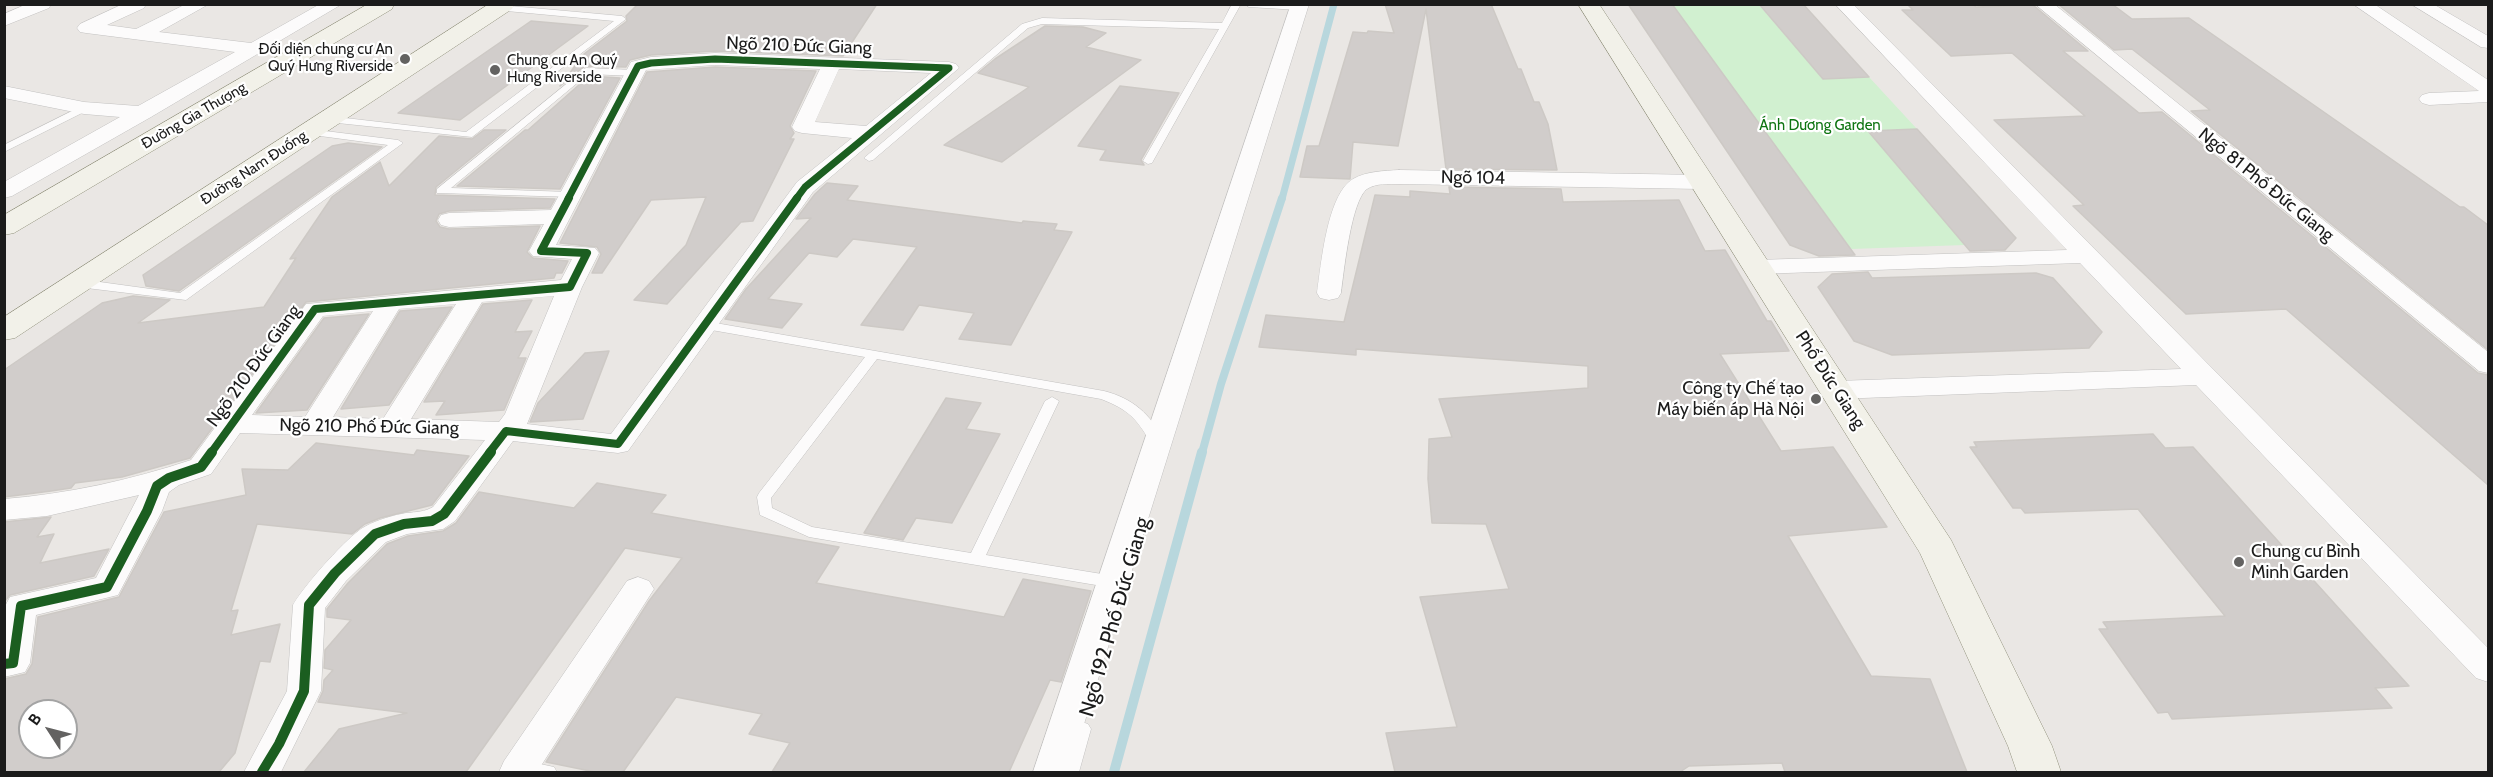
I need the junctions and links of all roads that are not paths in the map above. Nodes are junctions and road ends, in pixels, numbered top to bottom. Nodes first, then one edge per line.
1 (44, 4) edge
2 (138, 4) edge
3 (201, 4) edge
4 (334, 4) edge
5 (384, 4) edge
6 (1238, 4) edge
7 (1249, 4) edge
8 (1588, 4) edge
9 (1843, 4) edge
10 (2043, 4) edge
11 (2361, 4) edge
12 (2419, 4) edge
13 (502, 6) edge
14 (1300, 6) edge
15 (4, 21) edge
16 (1226, 26) junction
17 (138, 35) junction
18 (2488, 43) edge
19 (254, 49) junction
20 (832, 64) junction
21 (634, 73) junction
22 (2488, 88) edge
23 (4, 92) edge
24 (2488, 96) edge
25 (2429, 99) dead end
26 (84, 108) junction
27 (142, 112) junction
28 (193, 116) junction
29 (319, 126) junction
30 (869, 145) junction
31 (4, 149) edge
32 (1148, 161) dead end
33 (1702, 182) junction
34 (4, 191) edge
35 (564, 206) junction
36 (449, 220) dead end
37 (4, 227) edge
38 (2087, 256) junction
39 (1757, 267) junction
40 (78, 283) junction
41 (570, 287) junction
42 (1329, 293) dead end
43 (474, 295) junction
44 (390, 304) junction
45 (704, 325) junction
46 (4, 331) edge
47 (873, 355) junction
48 (2488, 365) edge
49 (2204, 376) junction
50 (1837, 390) junction
51 (1052, 401) dead end
52 (232, 424) junction
53 (314, 425) junction
54 (392, 427) junction
55 (506, 430) junction
56 (1159, 453) junction
57 (169, 478) junction
58 (4, 510) edge
59 (976, 559) junction
60 (1118, 582) junction
61 (638, 589) dead end
62 (4, 664) edge
63 (2488, 669) edge
64 (528, 771) edge
65 (262, 772) edge
66 (1051, 772) edge
67 (1070, 772) edge
68 (2039, 772) edge

1 - 15 street
2 - 17 street
3 - 17 street
4 - 19 street, Đường Gia Thượng
5 - 28 street, Đường Gia Thượng
6 - 16 lane
7 - 14 lane
8 - 33 street, Phố Đức Giang
9 - 38 street
10 - 48 street, Ngõ 81 Phố Đức Giang
11 - 22 street
12 - 18 street
13 - 29 street, Đường Nam Đuống
13 - 29 lane
14 - 56 street
16 - 30 lane
16 - 32 lane
17 - 19 street
19 - 27 street, Đường Gia Thượng
20 - 21 street, Ngõ 210 Đức Giang
20 - 30 street
20 - 30 street, Ngõ 210 Đức Giang
21 - 35 street
21 - 35 lane
23 - 26 street
24 - 25 street
26 - 27 street
26 - 31 lane
27 - 28 street
27 - 34 street, Đường Gia Thượng
28 - 37 street, Đường Gia Thượng
29 - 40 street, Đường Nam Đuống
29 - 40 lane
30 - 45 street, Ngõ 210 Đức Giang
33 - 39 street, Phố Đức Giang
33 - 42 street, Ngõ 104
35 - 36 street
35 - 41 street
38 - 39 street
38 - 49 street
39 - 50 street, Phố Đức Giang
40 - 46 street, Đường Nam Đuống
41 - 43 street, Ngõ 210 Đức Giang
41 - 55 street
43 - 44 street, Ngõ 210 Đức Giang
43 - 54 street
44 - 52 street, Ngõ 210 Đức Giang
44 - 53 street
45 - 47 lane
45 - 55 street, Ngõ 210 Đức Giang
47 - 56 lane
47 - 59 lane
49 - 50 street
49 - 63 street
50 - 68 street, Phố Đức Giang
51 - 59 lane
52 - 53 street, Ngõ 210 Phố Đức Giang
52 - 57 street, Ngõ 210 Đức Giang
53 - 54 street, Ngõ 210 Phố Đức Giang
54 - 55 street, Ngõ 210 Phố Đức Giang
55 - 65 street
56 - 60 street
57 - 58 street, Ngõ 210 Đức Giang
57 - 62 street
59 - 60 lane
60 - 66 street
60 - 67 lane, Ngõ 192 Phố Đức Giang
61 - 64 street

